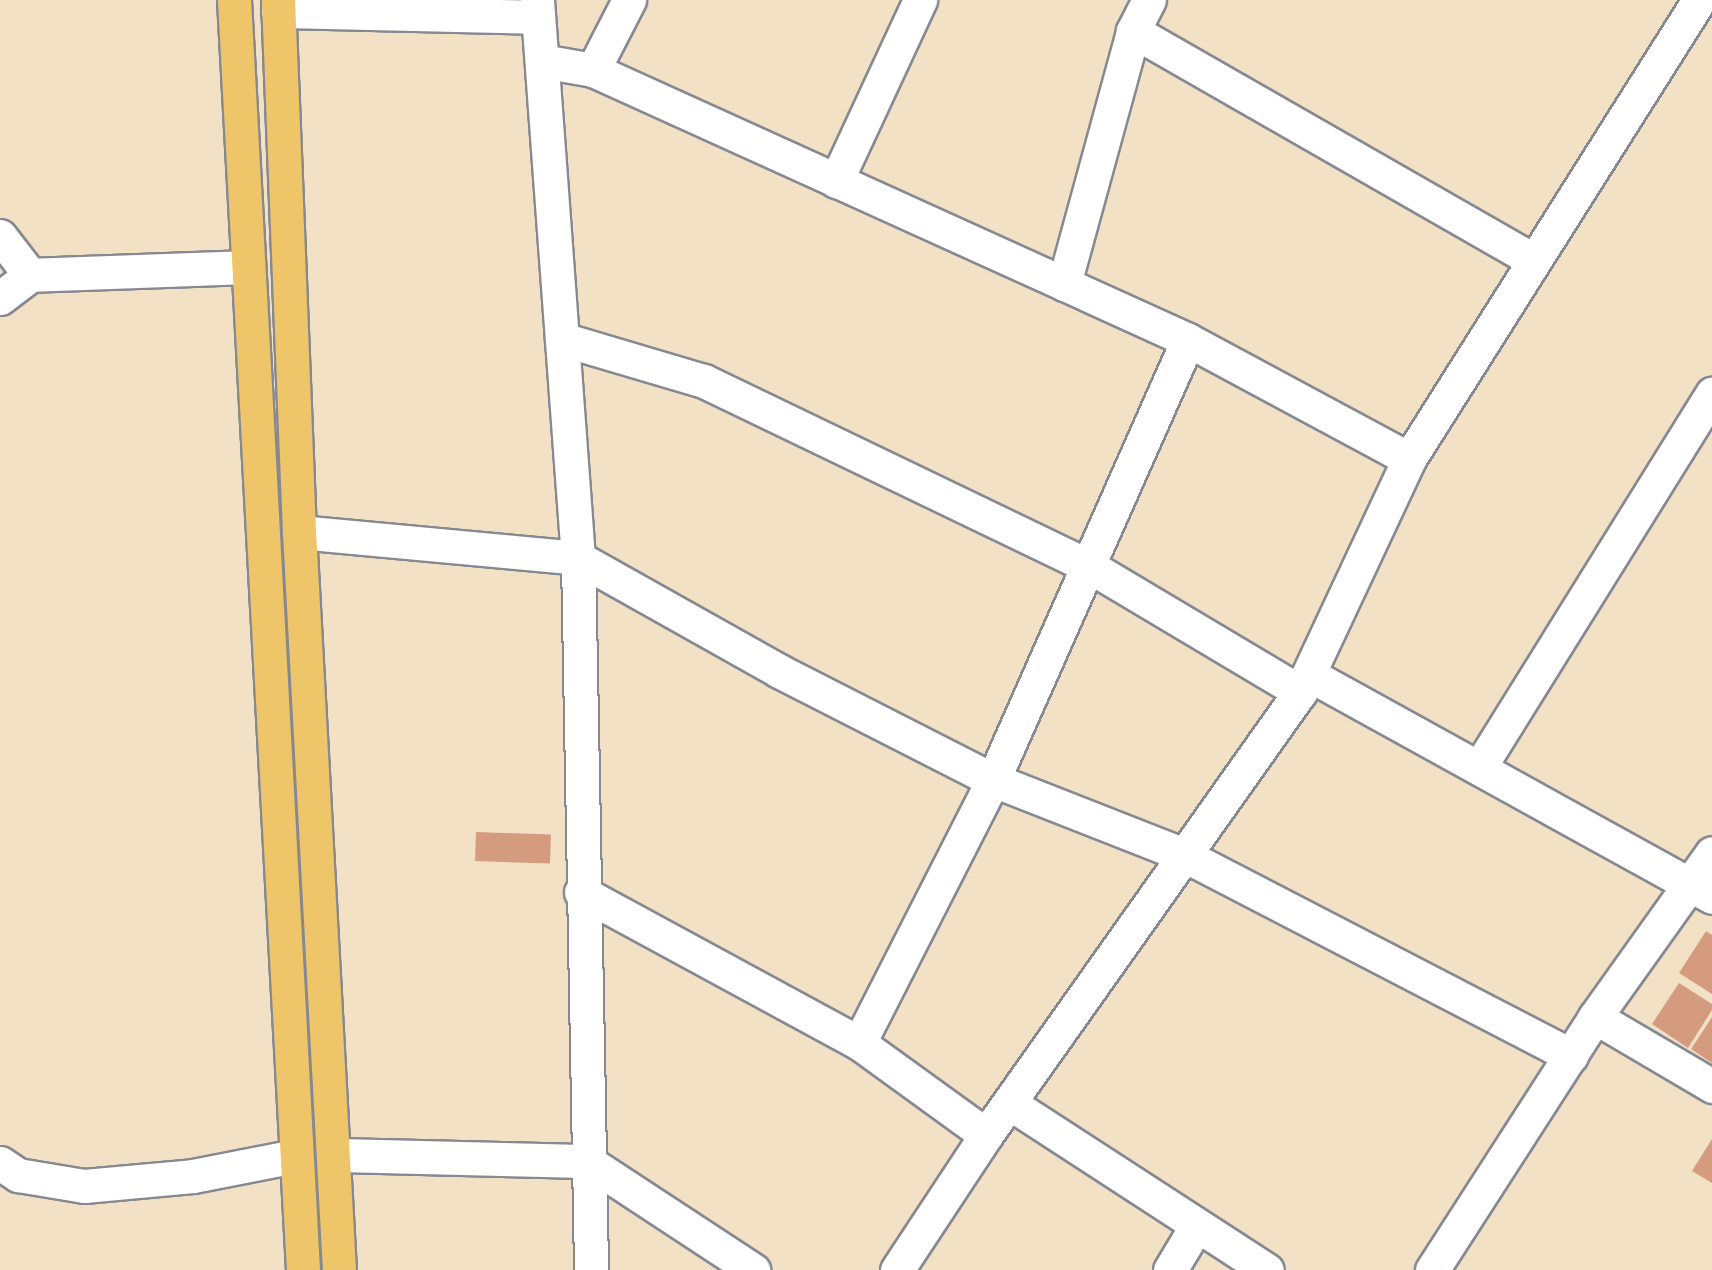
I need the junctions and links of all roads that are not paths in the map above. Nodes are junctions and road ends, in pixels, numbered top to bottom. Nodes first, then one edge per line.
1 (234, 0) edge
2 (629, 0) edge
3 (920, 0) edge
4 (1149, 0) edge
5 (1700, 0) edge
6 (1707, 0) edge
7 (1712, 4) edge
8 (278, 5) edge
9 (538, 9) edge
10 (1133, 31) junction
11 (542, 61) junction
12 (593, 70) junction
13 (836, 182) junction
14 (0, 236) edge
15 (1533, 260) junction
16 (246, 267) junction
17 (30, 275) junction
18 (1064, 284) junction
19 (0, 298) edge
20 (562, 339) junction
21 (1188, 340) junction
22 (1712, 393) edge
23 (1409, 459) junction
24 (299, 532) junction
25 (578, 558) junction
26 (1089, 566) junction
27 (1305, 684) junction
28 (1479, 768) junction
29 (993, 780) junction
30 (1712, 853) edge
31 (1184, 855) junction
32 (1701, 891) edge
33 (581, 892) junction
34 (1595, 1017) junction
35 (859, 1043) junction
36 (1571, 1056) junction
37 (1712, 1086) edge
38 (1011, 1104) junction
39 (986, 1135) junction
40 (335, 1155) junction
41 (295, 1156) junction
42 (587, 1161) junction
43 (0, 1163) edge
44 (1197, 1225) junction
45 (303, 1270) edge
46 (339, 1270) edge
47 (591, 1270) edge
48 (753, 1270) edge
49 (897, 1270) edge
50 (1170, 1270) edge
51 (1267, 1270) edge
52 (1432, 1270) edge

1 - 16 main road
2 - 12 street
3 - 13 street
4 - 10 street
5 - 15 street
6 - 7 street
8 - 9 street
8 - 24 main road
9 - 11 street
10 - 15 street
10 - 18 street
11 - 12 street
11 - 20 street
12 - 13 street
13 - 18 street
14 - 17 street
15 - 23 street
16 - 17 street
16 - 41 main road
17 - 19 street
18 - 21 street
20 - 25 street
20 - 26 street
21 - 23 street
21 - 26 street
22 - 28 street
23 - 27 street
24 - 25 street
24 - 40 main road
25 - 29 street
25 - 33 street
26 - 27 street
26 - 29 street
27 - 28 street
27 - 31 street
28 - 32 street
29 - 31 street
29 - 35 street
30 - 32 street
31 - 36 street
31 - 38 street
32 - 34 street
33 - 35 street
33 - 42 street
34 - 36 street
34 - 37 street
35 - 39 street
36 - 52 street
38 - 39 street
38 - 44 street
39 - 49 street
40 - 42 street
40 - 46 main road
41 - 43 street
41 - 45 main road
42 - 47 street
42 - 48 street
44 - 50 street
44 - 51 street

